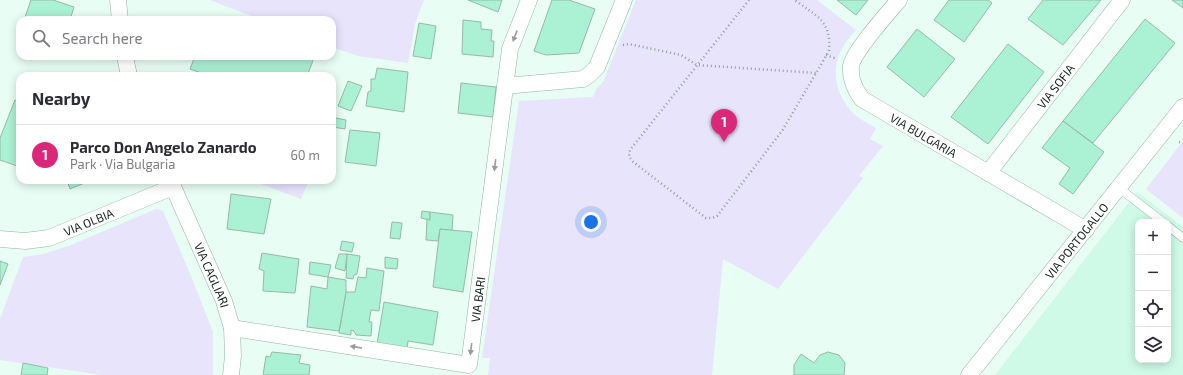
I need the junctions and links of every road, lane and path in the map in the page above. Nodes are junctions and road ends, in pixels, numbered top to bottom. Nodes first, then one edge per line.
1 (118, 0) edge
2 (528, 0) edge
3 (624, 0) edge
4 (749, 0) edge
5 (795, 0) edge
6 (899, 0) edge
7 (1122, 0) edge
8 (120, 16) edge
9 (622, 46) dead end
10 (826, 55) junction
11 (126, 60) edge
12 (840, 60) dead end
13 (697, 65) junction
14 (128, 72) edge
15 (816, 73) junction
16 (505, 86) junction
17 (1183, 107) edge
18 (1179, 142) dead end
19 (1183, 143) edge
20 (988, 173) junction
21 (172, 184) edge
22 (1119, 188) junction
23 (1159, 219) edge
24 (1171, 228) edge
25 (1086, 230) junction
26 (1183, 238) edge
27 (0, 239) edge
28 (232, 328) junction
29 (231, 375) edge
30 (969, 375) edge

1 - 8 street
2 -> 16 street, VIA BARI
3 - 16 street
4 - 13 path
5 - 10 path
6 - 20 street, VIA BULGARIA
7 - 20 street, VIA SOFIA
9 - 13 path
10 - 12 path
10 - 15 path
11 - 14 street
13 - 15 path
13 - 15 path
16 -> 28 street, VIA BARI
17 - 22 street, VIA PORTOGALLO
18 - 19 path
20 - 25 street, VIA BULGARIA
21 - 27 street, VIA OLBIA
21 - 28 street, VIA CAGLIARI
22 - 23 lane
22 - 25 street, VIA PORTOGALLO
24 - 26 lane
25 - 30 street, VIA PORTOGALLO
28 - 29 street, VIA CAGLIARI

